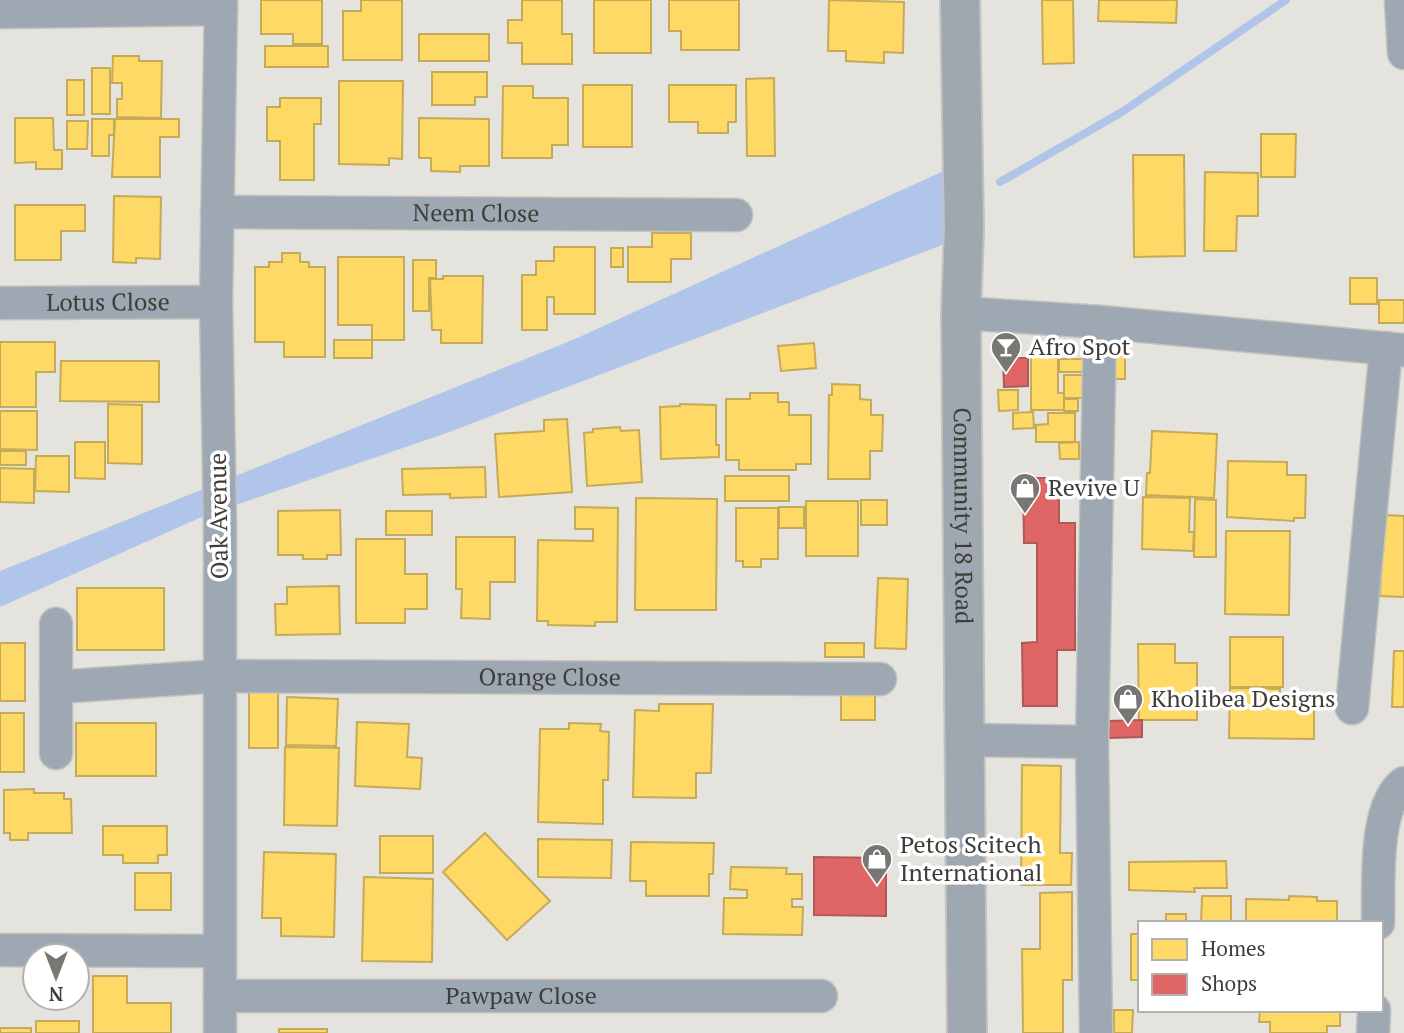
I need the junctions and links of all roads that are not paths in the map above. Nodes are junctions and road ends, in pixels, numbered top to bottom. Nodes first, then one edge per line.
1 (960, 0) edge
2 (1401, 0) edge
3 (221, 5) edge
4 (0, 12) edge
5 (1404, 53) edge
6 (217, 212) junction
7 (736, 215) dead end
8 (216, 302) junction
9 (0, 303) edge
10 (961, 313) junction
11 (1100, 323) junction
12 (1395, 349) edge
13 (56, 624) dead end
14 (219, 676) junction
15 (880, 679) dead end
16 (56, 687) junction
17 (1352, 708) dead end
18 (966, 740) junction
19 (1091, 742) junction
20 (55, 753) dead end
21 (1404, 783) edge
22 (1378, 921) edge
23 (0, 950) edge
24 (219, 951) junction
25 (220, 996) junction
26 (821, 996) dead end
27 (1374, 1012) edge
28 (220, 1033) edge
29 (967, 1033) edge
30 (1096, 1033) edge
31 (1373, 1033) edge

1 - 10 main road, Community 18 Road
2 - 5 street
3 - 4 street
3 - 6 street, Oak Avenue
6 - 7 street, Neem Close
6 - 8 street, Oak Avenue
8 - 9 street, Lotus Close
8 - 14 street, Oak Avenue
10 - 11 street
10 - 18 main road, Community 18 Road
11 - 12 street
11 - 19 street
12 - 17 street
13 - 16 street
14 - 15 street, Orange Close
14 - 16 street, Orange Close
14 - 24 street, Oak Avenue
16 - 20 street
18 - 19 street
18 - 29 main road, Community 18 Road
19 - 30 street
21 - 22 street
23 - 24 street
24 - 25 street, Oak Avenue
25 - 26 street, Pawpaw Close
25 - 28 street, Oak Avenue
27 - 31 street

